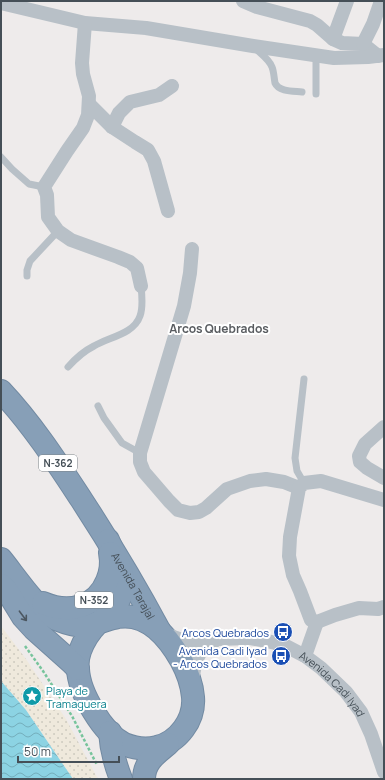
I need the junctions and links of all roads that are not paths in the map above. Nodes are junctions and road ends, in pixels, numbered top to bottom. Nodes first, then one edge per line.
1 (245, 1) edge
2 (347, 1) edge
3 (381, 1) edge
4 (1, 3) edge
5 (39, 6) edge
6 (85, 23) junction
7 (334, 39) junction
8 (363, 44) junction
9 (253, 46) junction
10 (316, 55) junction
11 (381, 55) edge
12 (172, 86) dead end
13 (302, 92) dead end
14 (316, 94) dead end
15 (89, 104) junction
16 (112, 127) junction
17 (1, 157) edge
18 (44, 187) junction
19 (168, 211) dead end
20 (58, 231) junction
21 (192, 249) dead end
22 (27, 276) dead end
23 (141, 286) joint
24 (68, 367) dead end
25 (304, 379) dead end
26 (1, 391) edge
27 (98, 406) dead end
28 (384, 427) edge
29 (140, 453) junction
30 (384, 478) edge
31 (301, 486) junction
32 (384, 500) edge
33 (108, 540) junction
34 (1, 559) edge
35 (1, 585) edge
36 (32, 598) junction
37 (384, 607) edge
38 (98, 622) junction
39 (317, 622) junction
40 (161, 632) junction
41 (219, 638) junction
42 (305, 656) junction
43 (78, 669) junction
44 (191, 688) junction
45 (110, 732) junction
46 (170, 742) junction
47 (384, 772) edge
48 (121, 779) edge
49 (144, 779) edge

1 - 7 street
2 - 7 street
3 - 8 street
4 - 5 street
5 - 6 street
6 - 9 street
6 - 15 street
7 - 8 street
8 - 11 street
9 - 10 street
9 - 13 lane
10 - 11 street
10 - 14 lane
12 - 16 street
15 - 16 street
15 - 18 street
16 - 19 street
17 - 18 lane
18 - 20 street
20 - 22 lane
20 - 23 street
21 - 29 street
23 - 24 lane
25 - 31 lane
26 - 33 highway, Avenida Tarajal / N-362
27 - 29 lane
28 - 30 street
29 - 31 street
31 - 32 street
31 - 39 street
33 - 36 highway, N-352
33 - 38 highway, Avenida Tarajal / N-362
33 - 40 highway, Avenida Tarajal / N-362
34 - 36 highway, N-352
35 -> 43 highway
36 - 38 highway, N-352
37 - 39 street
38 - 40 highway, N-352
38 - 43 highway, N-352
39 - 42 street
40 - 41 street, Avenida Cadi Iyad
40 - 44 highway, N-352
41 - 42 street, Avenida Cadi Iyad
41 - 44 street
42 - 47 street, Avenida Cadi Iyad
43 - 45 highway, N-352
44 - 46 highway, N-352
45 - 46 highway, N-352
45 - 48 highway
46 - 49 highway, N-352

